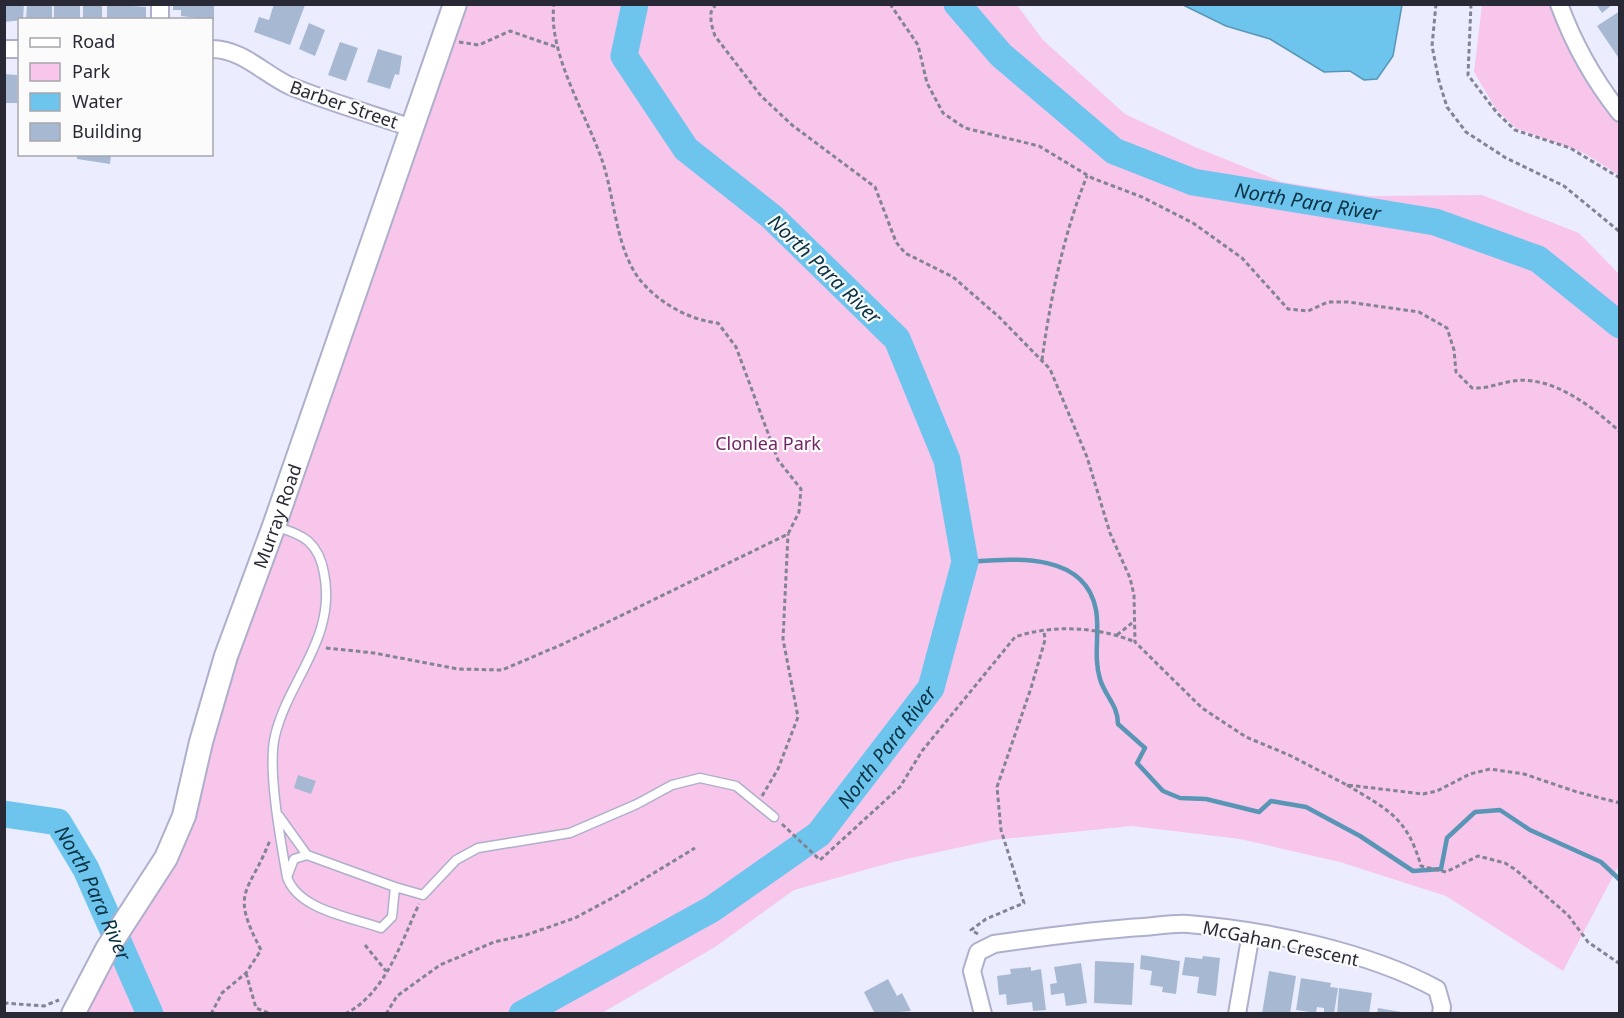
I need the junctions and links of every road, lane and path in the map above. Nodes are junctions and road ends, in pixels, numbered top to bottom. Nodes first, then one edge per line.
1 (455, 4) edge
2 (554, 4) edge
3 (716, 4) edge
4 (890, 4) edge
5 (1436, 4) edge
6 (1471, 4) edge
7 (1559, 4) edge
8 (442, 40) junction
9 (559, 48) junction
10 (213, 49) edge
11 (1620, 113) edge
12 (412, 128) junction
13 (1087, 175) junction
14 (1620, 178) edge
15 (1620, 232) edge
16 (1042, 360) junction
17 (1620, 432) edge
18 (274, 526) junction
19 (788, 534) junction
20 (1132, 623) junction
21 (1044, 631) junction
22 (1117, 635) junction
23 (1135, 642) junction
24 (315, 647) junction
25 (1347, 785) junction
26 (757, 801) junction
27 (1620, 803) edge
28 (279, 816) junction
29 (774, 817) joint
30 (695, 848) dead end
31 (307, 855) junction
32 (287, 877) junction
33 (395, 888) junction
34 (423, 895) junction
35 (1251, 933) junction
36 (994, 944) junction
37 (364, 945) dead end
38 (1620, 964) edge
39 (387, 970) junction
40 (246, 973) junction
41 (4, 1003) edge
42 (75, 1009) edge
43 (1442, 1010) edge
44 (211, 1014) edge
45 (271, 1014) edge
46 (345, 1014) edge
47 (386, 1014) edge
48 (983, 1014) edge
49 (1237, 1014) edge

1 - 8 street, Murray Road
2 - 9 path
3 - 16 path
4 - 13 path
5 - 15 path
6 - 14 path
7 - 11 street
8 - 9 path
8 - 12 street, Murray Road
9 - 19 path
10 - 12 street, Barber Street
12 - 18 street, Murray Road
13 - 16 path
13 - 17 path
16 - 20 path
18 - 24 lane
18 - 42 street, Murray Road
19 - 24 path
19 - 26 path
20 - 22 path
20 - 23 path
21 - 22 path
21 - 29 path
21 - 36 path
22 - 23 path
23 - 25 path
24 - 28 lane
25 - 27 path
25 - 38 path
26 - 29 lane
26 - 34 lane
28 - 31 lane
28 - 32 lane
28 - 40 path
30 - 47 path
31 - 32 lane
31 - 33 lane
32 - 33 lane
33 - 34 lane
34 - 39 path
35 - 36 street, McGahan Crescent
35 - 43 street, McGahan Crescent
35 - 49 street
36 - 48 street
37 - 39 path
39 - 46 path
40 - 44 path
40 - 45 path
41 - 42 path

